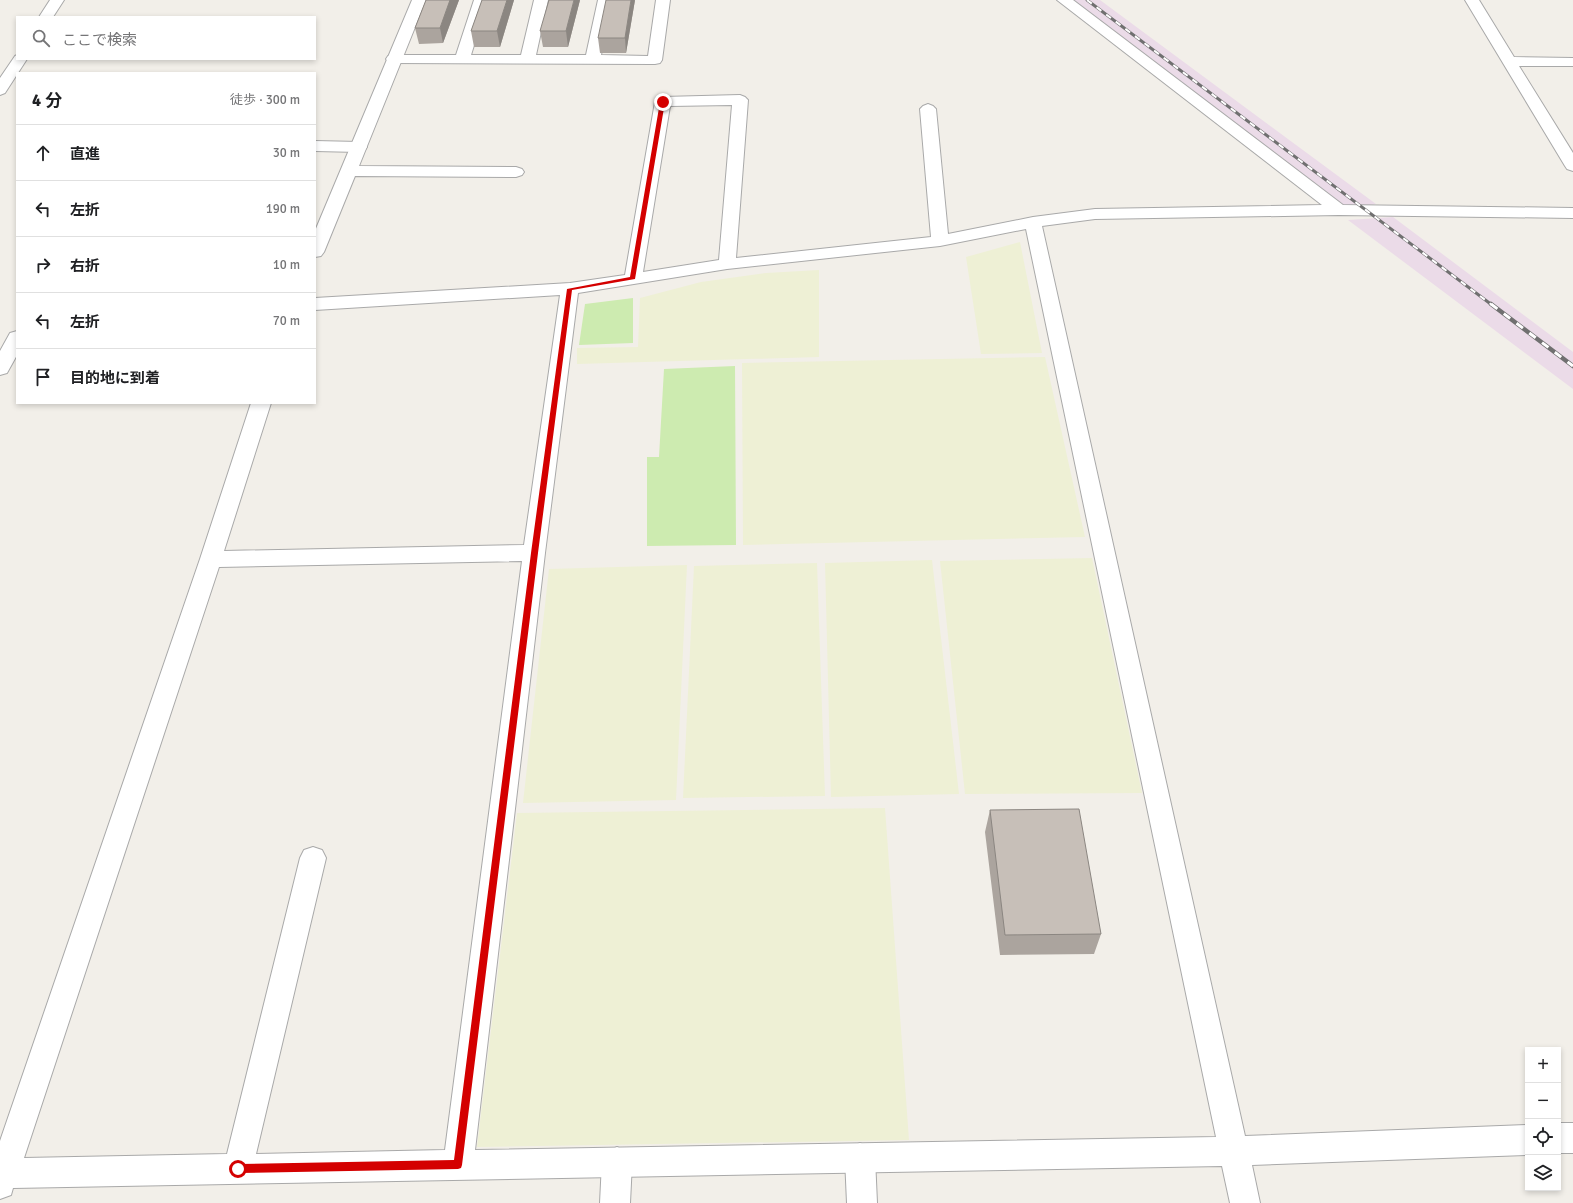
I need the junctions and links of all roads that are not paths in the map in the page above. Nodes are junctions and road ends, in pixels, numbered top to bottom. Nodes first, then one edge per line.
1 (57, 0) edge
2 (418, 0) edge
3 (481, 0) edge
4 (541, 0) edge
5 (604, 0) edge
6 (663, 0) edge
7 (1064, 0) edge
8 (1472, 0) edge
9 (47, 16) edge
10 (462, 59) junction
11 (592, 59) junction
12 (19, 60) edge
13 (1509, 61) junction
14 (1573, 62) edge
15 (391, 64) junction
16 (533, 64) junction
17 (0, 90) edge
18 (928, 109) dead end
19 (316, 146) edge
20 (359, 147) junction
21 (1573, 166) edge
22 (349, 172) junction
23 (516, 172) dead end
24 (1339, 210) junction
25 (1573, 213) edge
26 (1033, 222) junction
27 (940, 241) junction
28 (316, 250) edge
29 (727, 264) junction
30 (633, 279) junction
31 (570, 289) junction
32 (316, 304) edge
33 (16, 329) edge
34 (0, 332) edge
35 (16, 339) edge
36 (0, 369) edge
37 (261, 404) edge
38 (534, 553) junction
39 (210, 559) junction
40 (313, 858) dead end
41 (1561, 1138) edge
42 (1573, 1138) edge
43 (1525, 1140) edge
44 (1233, 1151) junction
45 (860, 1158) junction
46 (617, 1162) junction
47 (458, 1165) junction
48 (238, 1169) junction
49 (3, 1178) edge
50 (615, 1203) edge
51 (862, 1203) edge
52 (1245, 1203) edge

1 - 9 street
2 - 15 street
3 - 10 street
4 - 16 street
5 - 11 street
6 - 11 street
7 - 24 street
8 - 13 street
10 - 15 street
10 - 16 street
11 - 16 street
12 - 17 street
13 - 14 street
13 - 21 street
15 - 16 street
15 - 20 street
18 - 27 street
19 - 20 street
20 - 22 street
22 - 23 street
22 - 28 street
24 - 25 street
24 - 26 street
26 - 27 street
26 - 44 street
27 - 29 street
29 - 30 street
29 - 30 street
30 - 31 street
31 - 32 street
31 - 38 street
33 - 34 street
35 - 36 street
37 - 39 street
38 - 39 street
38 - 47 street
39 - 49 street
40 - 48 street
41 - 42 street
43 - 44 street
44 - 45 street
44 - 52 street
45 - 46 street
45 - 51 street
46 - 47 street
46 - 50 street
47 - 48 street
48 - 49 street

